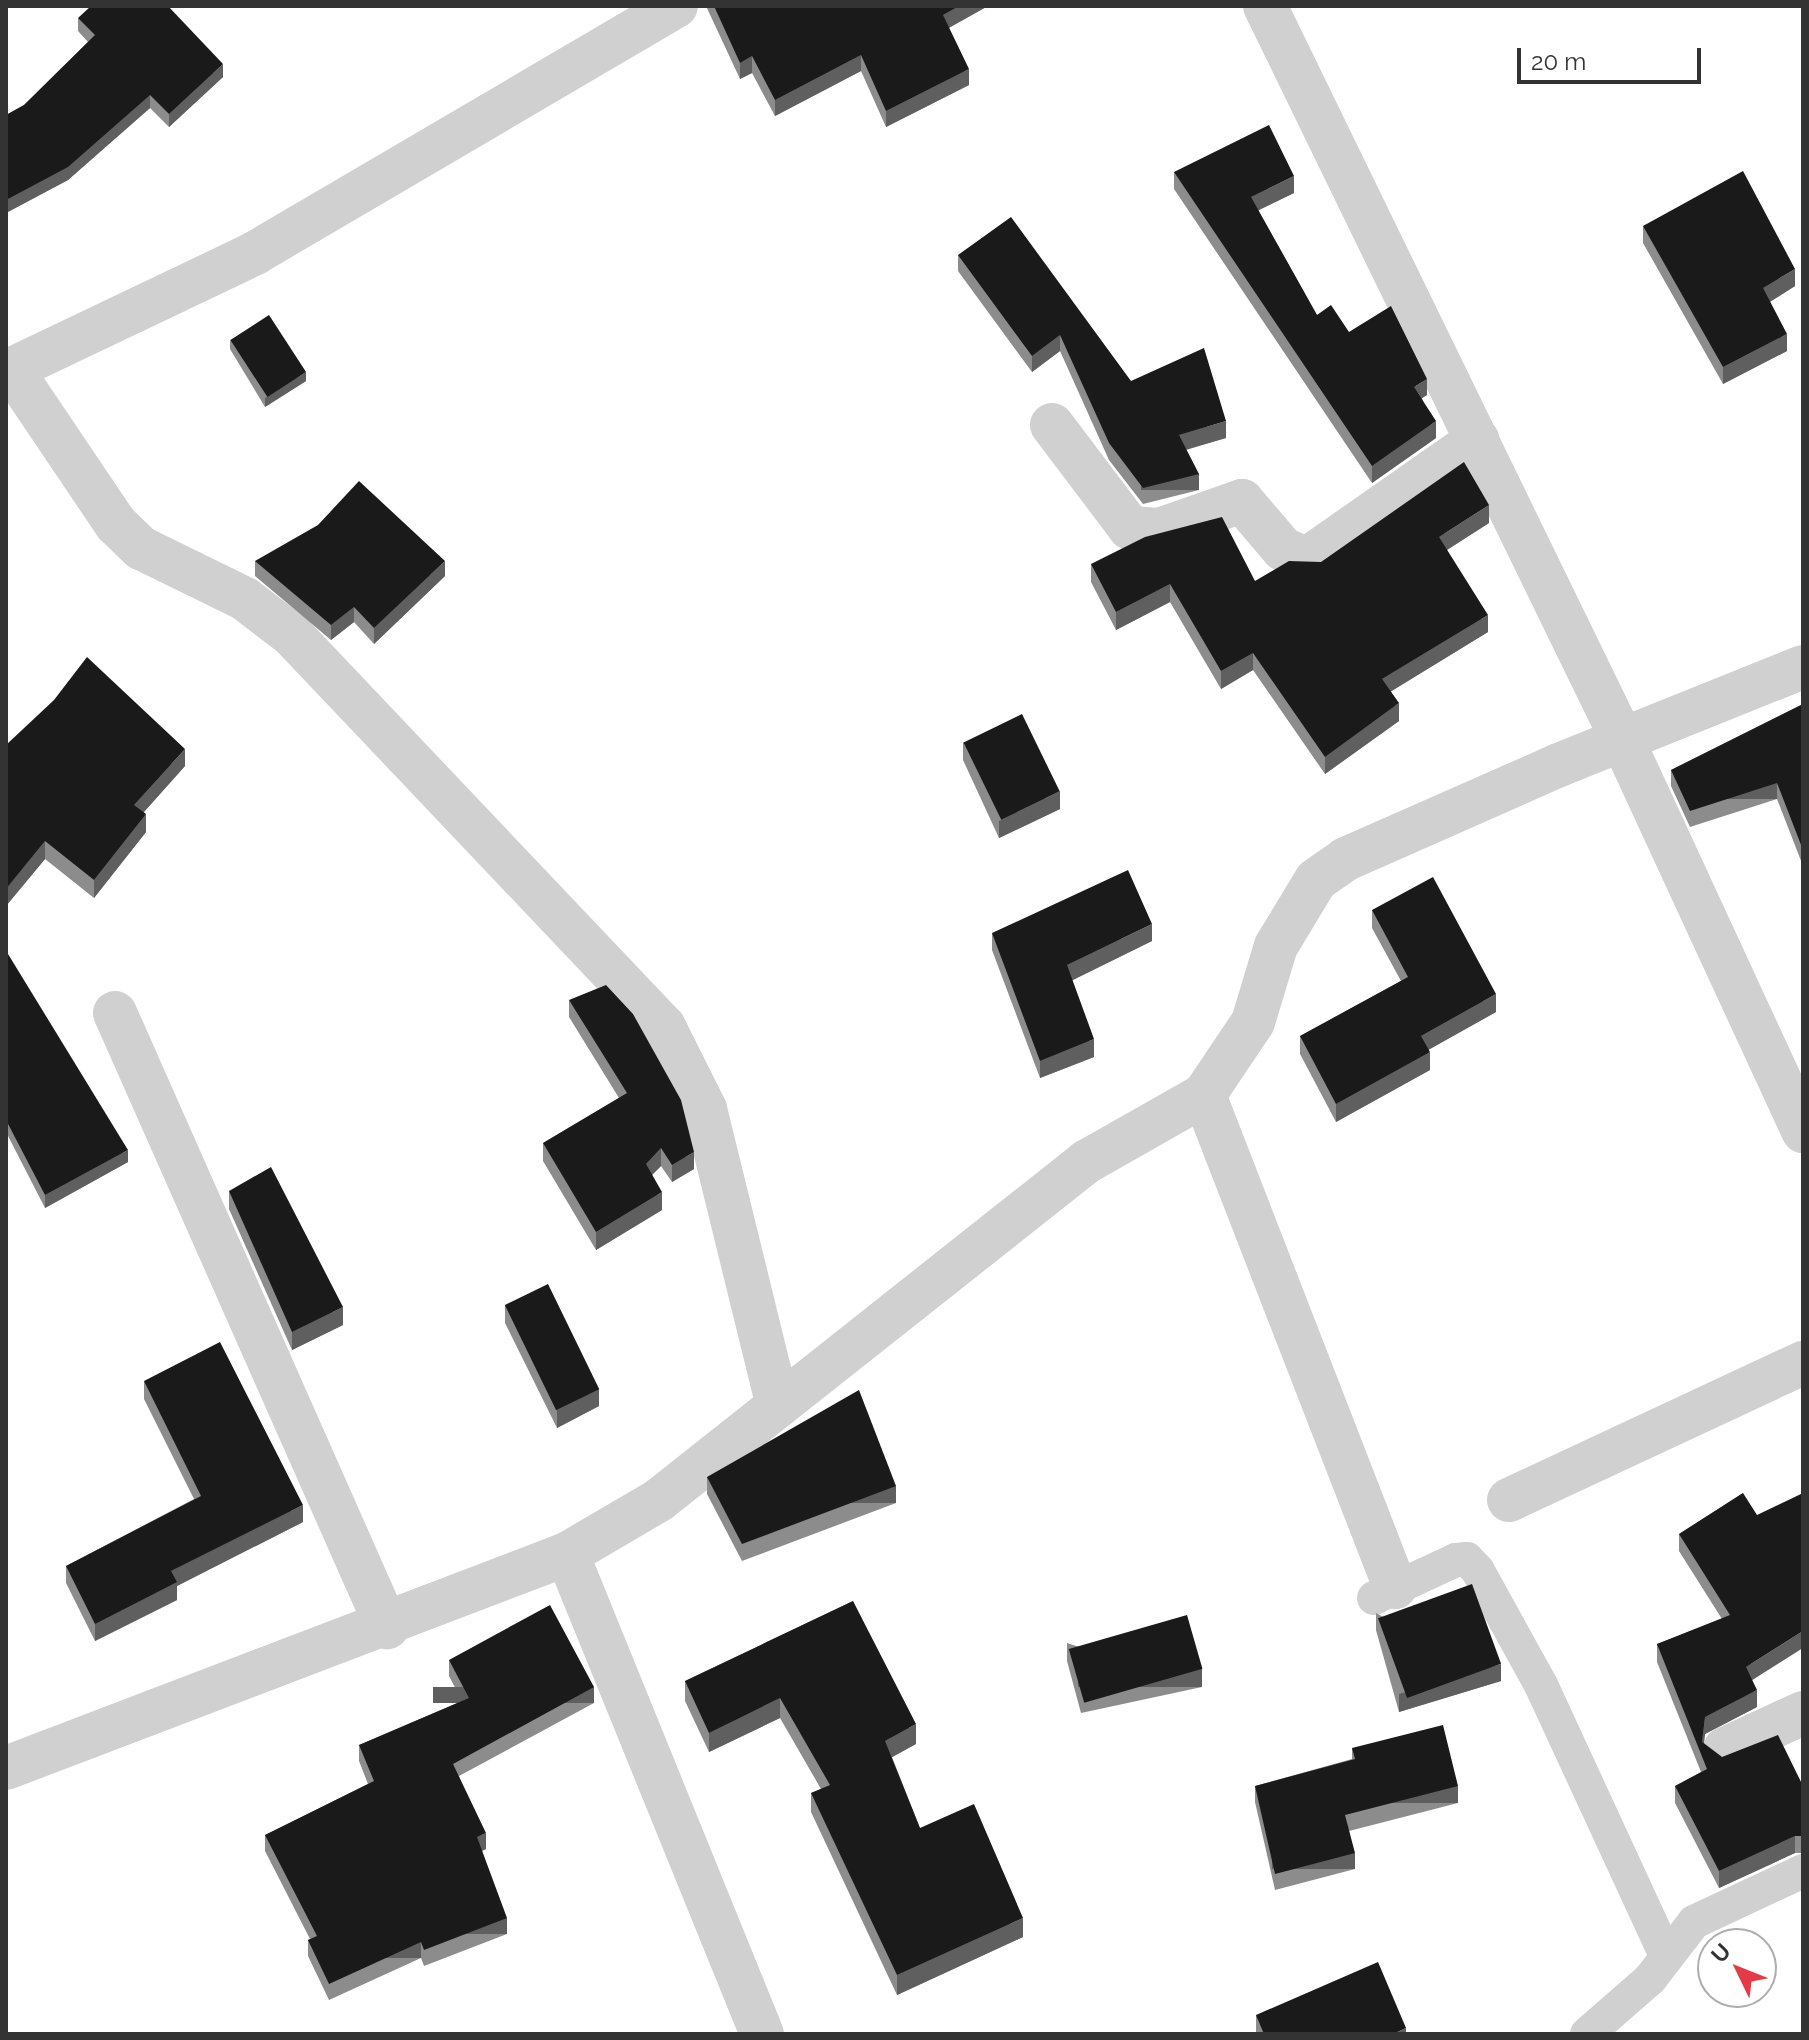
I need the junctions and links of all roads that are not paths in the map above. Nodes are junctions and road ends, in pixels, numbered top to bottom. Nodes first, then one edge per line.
1 (676, 6) edge
2 (1265, 6) edge
3 (9, 371) edge
4 (1052, 425) dead end
5 (1477, 440) junction
6 (1803, 667) edge
7 (1623, 741) junction
8 (115, 1013) dead end
9 (1204, 1095) junction
10 (1803, 1131) edge
11 (1803, 1363) edge
12 (777, 1402) junction
13 (1509, 1500) dead end
14 (567, 1554) junction
15 (1385, 1592) joint
16 (387, 1627) junction
17 (1803, 1713) edge
18 (1725, 1749) dead end
19 (6, 1768) edge
20 (1803, 1871) edge
21 (1666, 1955) junction
22 (762, 2034) edge
23 (1587, 2034) edge

1 - 3 street
2 - 5 street
3 - 12 street
4 - 5 street
5 - 7 street
6 - 7 street
7 - 9 street
7 - 10 street
8 - 16 street
9 - 12 street
9 - 15 street
11 - 13 street
12 - 14 street
14 - 16 street
14 - 22 street
15 - 21 lane
16 - 19 street
17 - 18 street
20 - 21 lane
21 - 23 lane

